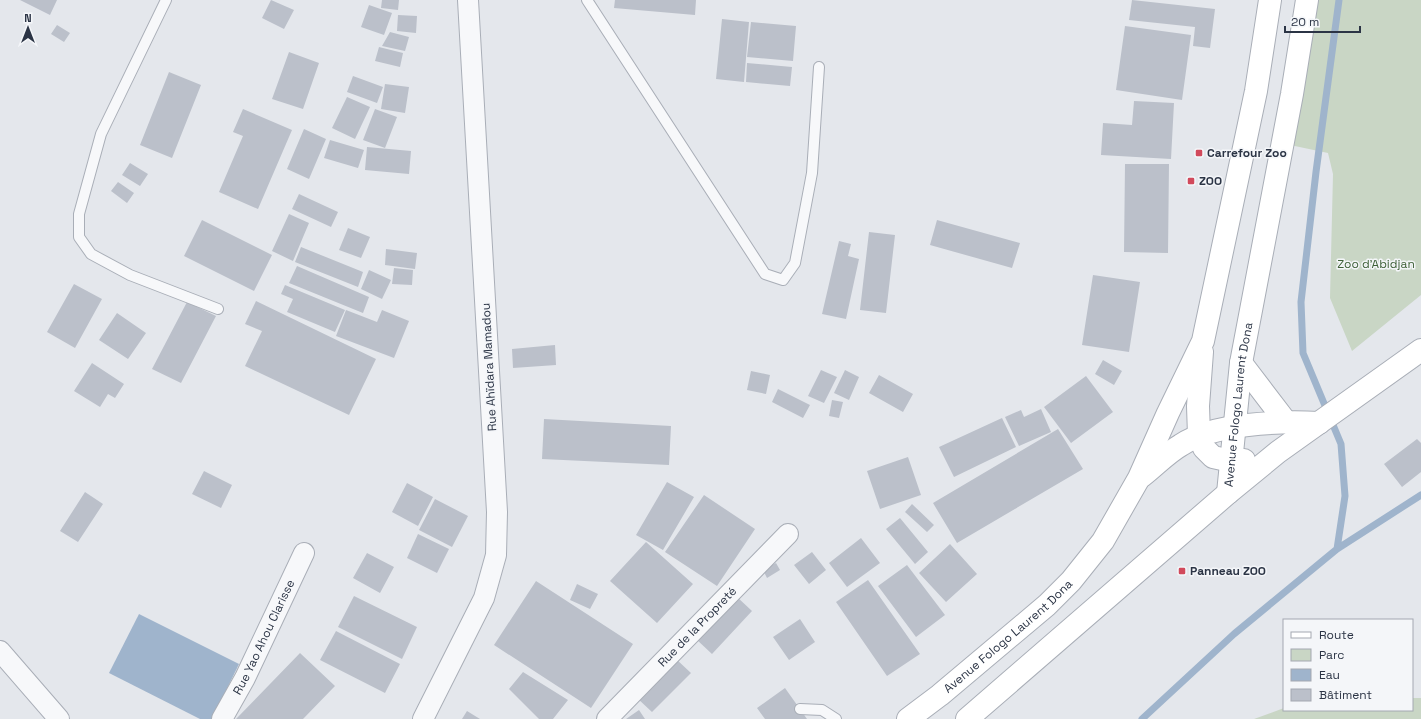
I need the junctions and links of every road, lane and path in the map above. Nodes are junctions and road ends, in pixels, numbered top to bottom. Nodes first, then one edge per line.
1 (166, 0) edge
2 (468, 0) edge
3 (587, 0) edge
4 (1270, 0) edge
5 (1307, 0) edge
6 (819, 67) dead end
7 (218, 309) dead end
8 (1203, 341) junction
9 (1421, 350) edge
10 (1241, 363) junction
11 (1323, 420) junction
12 (1286, 422) junction
13 (1234, 428) junction
14 (1199, 435) junction
15 (1278, 452) junction
16 (1231, 461) junction
17 (1139, 478) junction
18 (1228, 493) junction
19 (788, 534) dead end
20 (304, 553) dead end
21 (0, 651) edge
22 (800, 709) dead end
23 (59, 719) edge
24 (222, 719) edge
25 (423, 719) edge
26 (607, 719) edge
27 (836, 719) edge
28 (908, 719) edge
29 (967, 719) edge

1 - 7 lane
2 - 25 street, Rue Ahïdara Mamadou
3 - 6 lane
4 - 8 main road, Avenue Fologo Laurent Dona
5 - 10 main road, Avenue Fologo Laurent Dona
8 - 14 main road
8 - 17 main road, Avenue Fologo Laurent Dona
9 - 11 main road
10 - 12 main road
10 - 13 main road, Avenue Fologo Laurent Dona
11 - 12 main road
11 - 15 main road
12 - 13 main road
13 - 14 main road
13 - 16 main road, Avenue Fologo Laurent Dona
14 - 16 main road
14 - 17 main road
15 - 16 main road
15 - 18 main road
16 - 18 main road, Avenue Fologo Laurent Dona
17 - 28 main road, Avenue Fologo Laurent Dona
18 - 29 main road, Avenue Fologo Laurent Dona
19 - 26 street, Rue de la Propreté
20 - 24 street, Rue Yao Ahou Clarisse
21 - 23 street
22 - 27 lane

